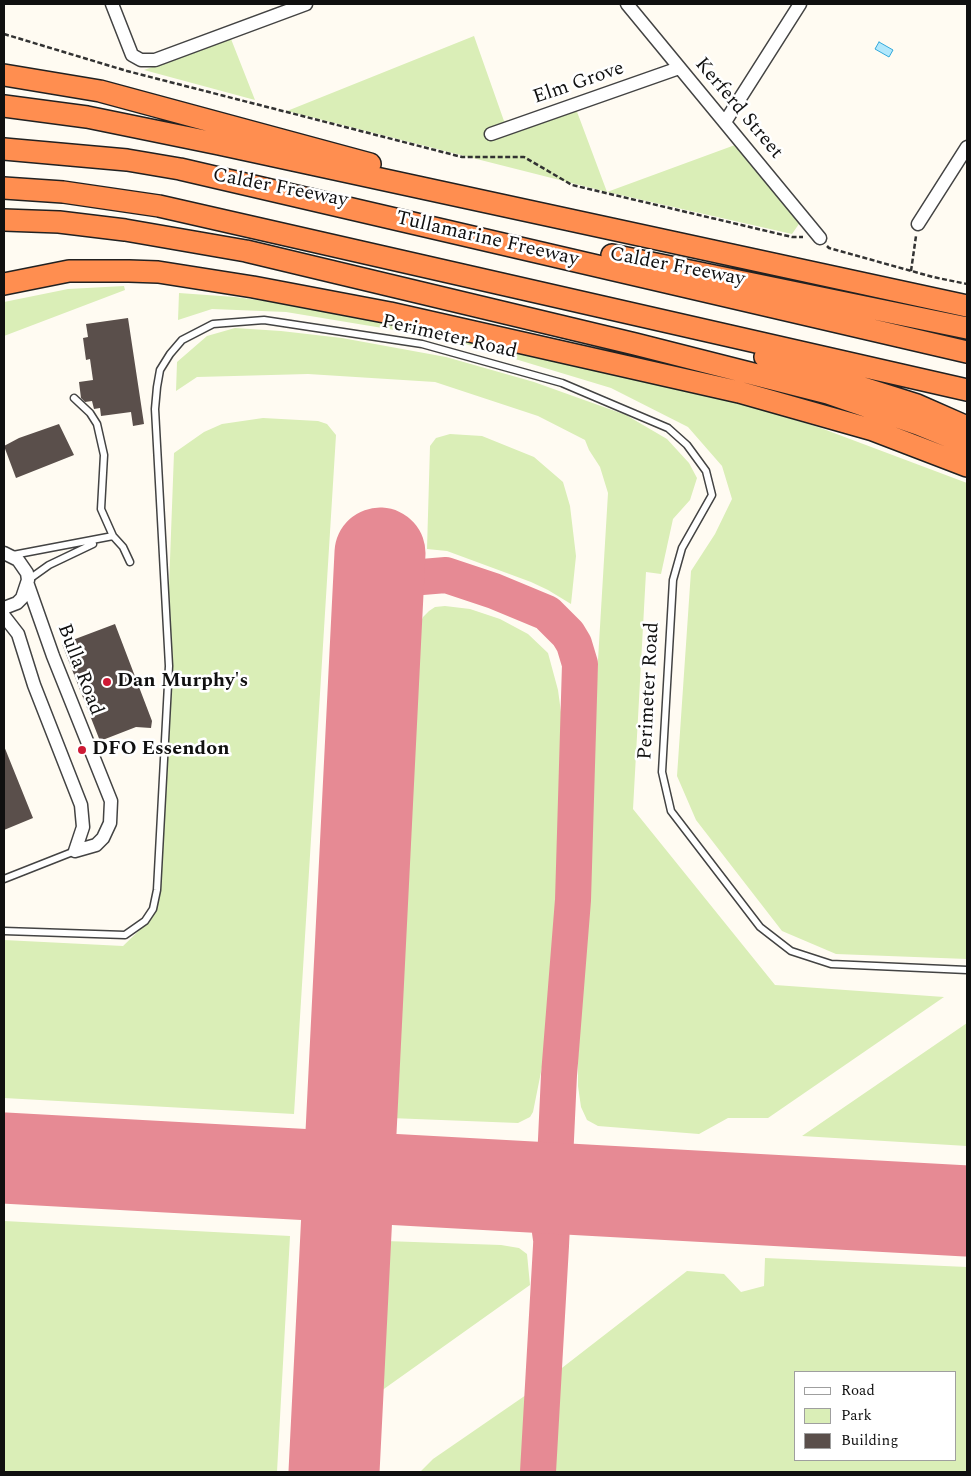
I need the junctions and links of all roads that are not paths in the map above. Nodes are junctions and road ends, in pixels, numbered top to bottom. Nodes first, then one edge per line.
1 (112, 4) edge
2 (306, 4) edge
3 (627, 4) edge
4 (800, 4) edge
5 (679, 68) junction
6 (4, 75) edge
7 (4, 106) edge
8 (725, 122) junction
9 (491, 134) dead end
10 (967, 147) edge
11 (4, 149) edge
12 (180, 169) junction
13 (4, 188) edge
14 (4, 220) edge
15 (918, 224) road end
16 (820, 238) road end
17 (183, 240) junction
18 (678, 244) junction
19 (4, 284) edge
20 (967, 306) edge
21 (631, 315) junction
22 (967, 328) edge
23 (967, 352) edge
24 (635, 368) junction
25 (967, 390) edge
26 (74, 398) dead end
27 (967, 428) edge
28 (967, 444) edge
29 (967, 466) edge
30 (113, 536) junction
31 (103, 539) junction
32 (6, 554) edge
33 (130, 562) dead end
34 (28, 582) junction
35 (4, 608) edge
36 (4, 616) edge
37 (75, 851) junction
38 (4, 878) edge
39 (4, 931) edge
40 (967, 970) edge

1 - 2 street
3 - 5 street, Kerferd Street
4 - 8 street
5 - 8 street, Kerferd Street
5 - 9 street, Elm Grove
6 - 18 highway
7 - 18 highway
8 - 16 street, Kerferd Street
10 - 15 street
11 - 12 highway, Tullamarine Freeway
12 - 22 highway, Calder Freeway
12 - 23 highway, Tullamarine Freeway
13 - 21 highway, Tullamarine Freeway
14 - 17 highway
17 - 24 highway
17 - 28 highway
18 - 20 highway
19 - 24 highway
21 - 25 highway, Tullamarine Freeway
21 - 27 highway
24 - 29 highway
26 - 30 lane
30 - 31 lane
30 - 33 lane
31 - 32 lane
31 - 34 lane
32 - 34 street
34 - 35 street
34 - 37 street, Bulla Road
36 - 37 street
37 - 38 lane
39 - 40 lane, Perimeter Road

